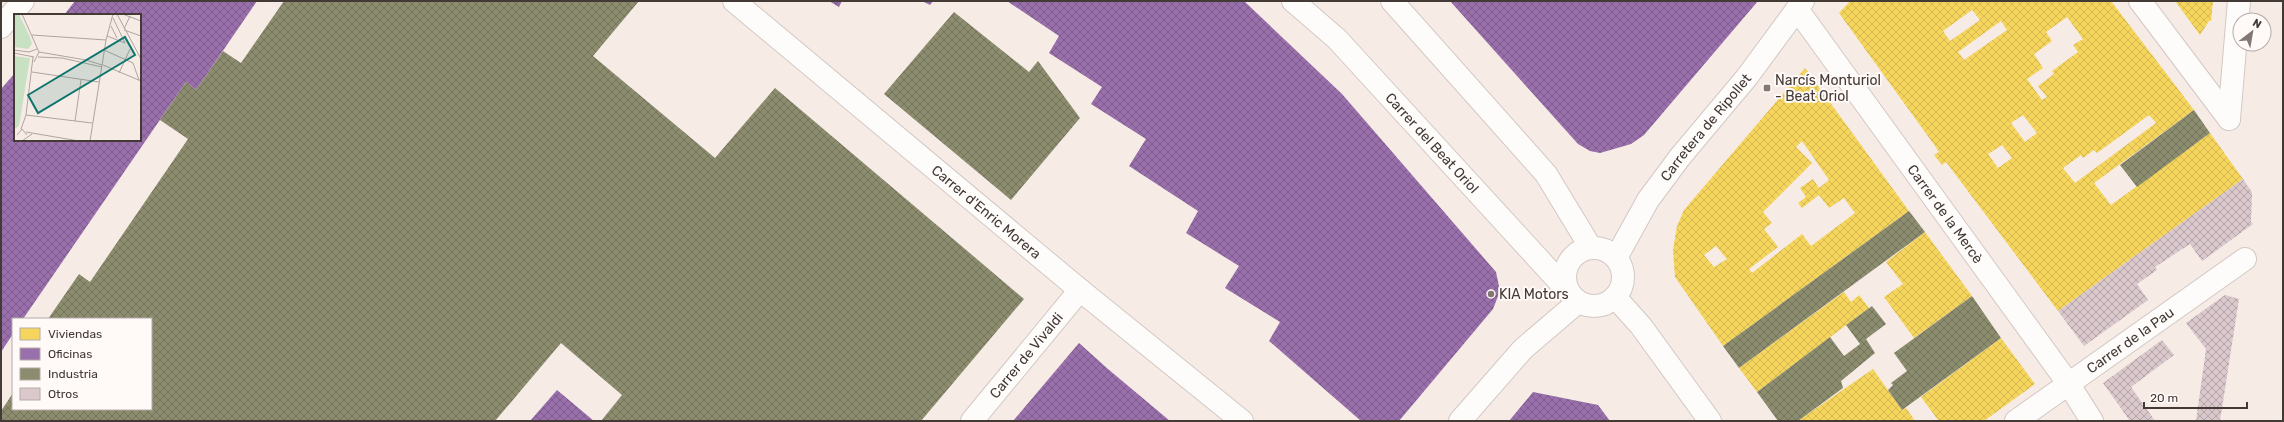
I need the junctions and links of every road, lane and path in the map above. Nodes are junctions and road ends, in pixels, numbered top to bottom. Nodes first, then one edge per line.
1 (23, 1) edge
2 (734, 1) edge
3 (1293, 1) edge
4 (1392, 1) edge
5 (2140, 1) edge
6 (2239, 1) edge
7 (1800, 5) edge
8 (1, 27) edge
9 (1591, 248) junction
10 (1616, 258) junction
11 (2245, 259) dead end
12 (1080, 290) junction
13 (1572, 295) junction
14 (1615, 297) junction
15 (2068, 383) junction
16 (972, 421) edge
17 (1242, 421) edge
18 (1460, 421) edge
19 (1710, 421) edge
20 (2016, 421) edge
21 (2092, 421) edge

1 - 8 street
2 - 12 street, Carrer d'Enric Morera
3 - 13 street, Carrer del Beat Oriol
4 - 9 street
5 - 6 street
7 - 10 street, Carretera de Ripollet
7 - 15 street, Carrer de la Mercè
9 - 10 street
9 - 13 street
10 - 14 street
11 - 15 street, Carrer de la Pau
12 - 16 street, Carrer de Vivaldi
12 - 17 street, Carrer d'Enric Morera
13 - 14 street
13 - 18 street
14 - 19 street
15 - 20 street, Carrer de la Pau
15 - 21 street, Carrer de la Mercè

